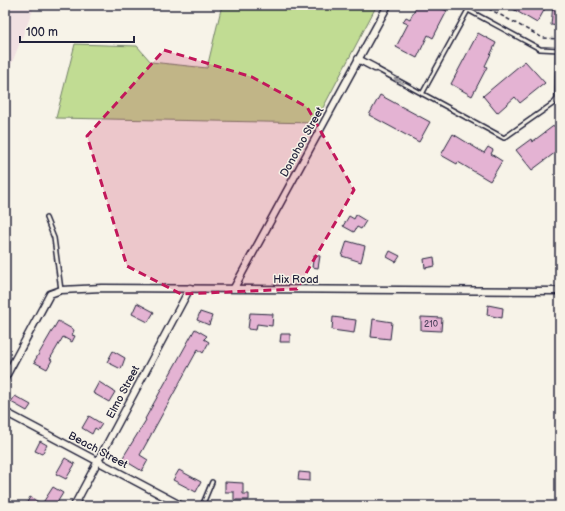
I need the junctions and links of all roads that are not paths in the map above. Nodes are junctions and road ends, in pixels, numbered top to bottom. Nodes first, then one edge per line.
1 (388, 5) edge
2 (468, 5) edge
3 (468, 10) junction
4 (559, 50) edge
5 (358, 59) junction
6 (375, 68) joint
7 (422, 94) junction
8 (46, 218) dead end
9 (190, 288) junction
10 (234, 288) junction
11 (61, 290) junction
12 (560, 291) edge
13 (5, 378) edge
14 (5, 412) edge
15 (98, 461) junction
16 (212, 482) dead end
17 (74, 506) edge
18 (182, 506) edge
19 (202, 506) edge

1 - 5 street, Donohoo Street
2 - 3 lane
3 - 4 lane
3 - 7 lane
4 - 7 lane
5 - 6 street
5 - 10 street, Donohoo Street
7 -> 6 lane
8 - 11 lane
9 - 10 street, Hix Road
9 - 11 street, Hix Road
9 - 15 street, Elmo Street
10 - 12 street, Hix Road
11 - 13 street
14 - 15 street, Beach Street
15 - 17 street, Elmo Street
15 - 18 street, Beach Street
16 - 19 lane

